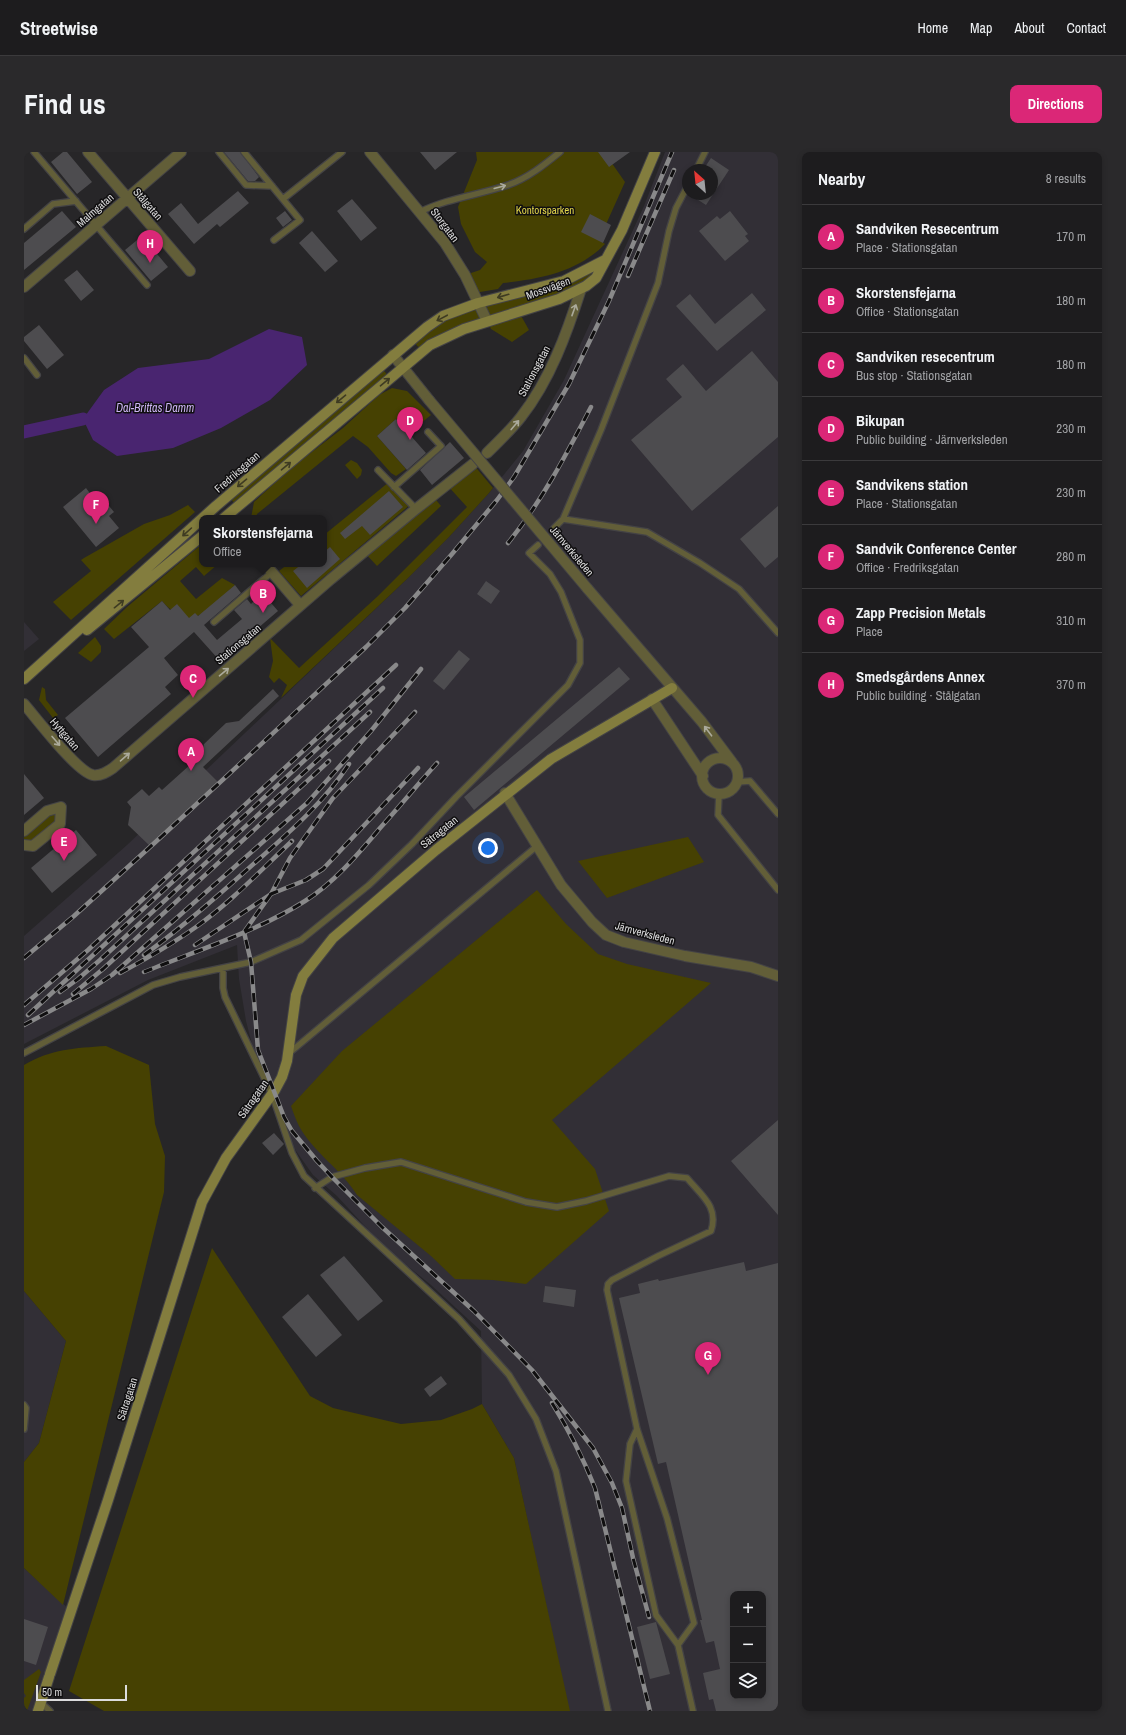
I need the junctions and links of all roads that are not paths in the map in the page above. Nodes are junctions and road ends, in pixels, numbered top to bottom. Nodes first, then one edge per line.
1 (34, 152) edge
2 (88, 152) edge
3 (181, 152) edge
4 (219, 152) edge
5 (244, 152) edge
6 (342, 152) edge
7 (370, 152) edge
8 (560, 152) edge
9 (655, 152) edge
10 (705, 152) edge
11 (699, 164) edge
12 (272, 186) junction
13 (682, 196) edge
14 (127, 198) junction
15 (284, 200) junction
16 (76, 201) junction
17 (420, 212) junction
18 (96, 225) junction
19 (24, 229) edge
20 (274, 240) dead end
21 (605, 260) junction
22 (190, 271) dead end
23 (147, 285) dead end
24 (24, 287) edge
25 (581, 289) junction
26 (478, 303) junction
27 (487, 321) junction
28 (393, 355) junction
29 (24, 358) edge
30 (402, 367) junction
31 (37, 375) dead end
32 (428, 432) dead end
33 (487, 453) dead end
34 (473, 464) dead end
35 (378, 470) dead end
36 (394, 487) junction
37 (216, 506) junction
38 (416, 509) junction
39 (206, 515) edge
40 (223, 515) edge
41 (229, 515) edge
42 (563, 519) junction
43 (199, 521) edge
44 (554, 528) dead end
45 (199, 538) edge
46 (538, 545) dead end
47 (267, 567) edge
48 (269, 567) edge
49 (300, 605) junction
50 (214, 622) dead end
51 (778, 633) edge
52 (24, 680) edge
53 (672, 688) junction
54 (652, 700) junction
55 (27, 708) edge
56 (732, 762) junction
57 (92, 775) joint
58 (702, 776) junction
59 (737, 782) junction
60 (506, 793) junction
61 (719, 794) junction
62 (778, 814) edge
63 (24, 831) edge
64 (24, 845) edge
65 (537, 846) junction
66 (778, 890) edge
67 (223, 968) junction
68 (778, 976) edge
69 (24, 1053) edge
70 (288, 1054) junction
71 (272, 1094) junction
72 (315, 1188) junction
73 (24, 1405) edge
74 (24, 1429) edge
75 (637, 1429) junction
76 (678, 1645) junction
77 (40, 1707) edge
78 (50, 1711) edge
79 (608, 1711) edge
80 (693, 1711) edge

1 - 16 lane
2 - 14 street, Stålgatan
3 - 14 street, Malmgatan
4 - 12 lane
5 - 12 lane
6 - 15 lane
7 - 17 street, Storgatan
17 -> 8 lane
9 - 21 street, Mossvägen
10 - 11 lane
12 - 15 lane
13 - 42 lane
14 - 18 street, Malmgatan
14 - 22 street, Stålgatan
15 - 20 lane
16 - 18 lane
16 - 19 lane
17 - 26 street, Storgatan
18 - 23 lane
18 - 24 street, Malmgatan
21 - 25 street, Mossvägen
21 -> 26 street, Mossvägen
25 - 27 street, Mossvägen
33 -> 25 street, Stationsgatan
26 - 27 street, Storgatan
26 -> 28 street, Fredriksgatan
27 - 30 street
28 - 30 street, Järnverksleden
28 -> 37 street, Fredriksgatan
29 - 31 lane
41 -> 30 street
30 - 53 street, Järnverksleden, bridge
32 - 36 lane
34 - 38 street, Stationsgatan
35 - 36 lane
36 - 38 lane
37 -> 39 street, Fredriksgatan
37 - 40 street
38 - 49 street, Stationsgatan
42 - 44 lane
42 - 51 lane
43 -> 52 street, Fredriksgatan
52 -> 45 street, Fredriksgatan
46 - 67 lane
47 - 50 lane
48 - 49 street
57 -> 49 street, Stationsgatan
53 - 54 street, Sätragatan
56 -> 53 street, Järnverksleden
54 - 58 street
54 - 60 street, Sätragatan
55 -> 57 street, Hyttgatan
56 - 58 street
56 - 59 street, Järnverksleden
58 - 61 street
59 - 61 street
59 - 62 lane
60 - 65 street, Järnverksleden
60 - 70 street, Sätragatan
61 - 66 lane
63 - 64 street
65 - 68 street, Järnverksleden
65 - 70 lane
67 - 69 lane
67 - 71 lane
70 - 71 street, Sätragatan
71 - 72 lane
71 - 77 street, Sätragatan
72 - 75 lane
72 - 79 lane
73 - 74 lane
75 - 76 lane
75 - 76 lane
76 - 80 lane
77 - 78 lane

